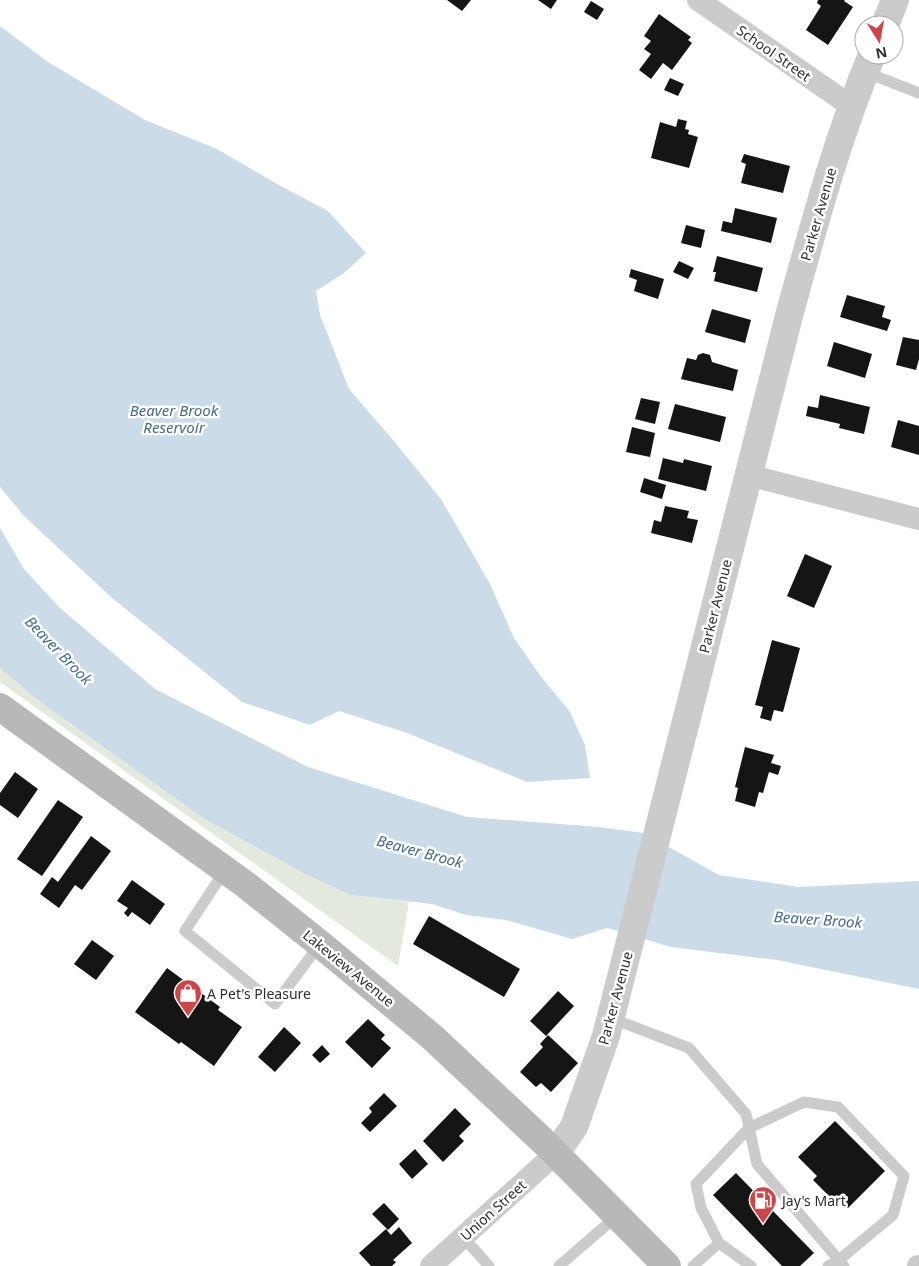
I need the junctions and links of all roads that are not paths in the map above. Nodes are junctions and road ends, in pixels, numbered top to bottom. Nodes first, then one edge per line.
1 (698, 0) edge
2 (895, 0) edge
3 (889, 15) edge
4 (867, 65) edge
5 (871, 65) edge
6 (919, 94) edge
7 (851, 106) junction
8 (748, 475) junction
9 (919, 519) edge
10 (0, 708) edge
11 (225, 870) junction
12 (320, 944) junction
13 (611, 1018) junction
14 (749, 1128) junction
15 (555, 1154) junction
16 (618, 1216) junction
17 (463, 1237) junction
18 (719, 1243) junction
19 (842, 1263) edge
20 (431, 1266) edge
21 (489, 1266) edge
22 (559, 1266) edge
23 (667, 1266) edge
24 (692, 1266) edge
25 (751, 1266) edge
26 (828, 1266) edge

1 - 7 street, School Street
2 - 3 street
4 - 7 street, Parker Avenue
5 - 6 lane
7 - 8 street, Parker Avenue
8 - 9 street
8 - 13 street, Parker Avenue
10 - 11 main road, Lakeview Avenue
11 - 12 main road, Lakeview Avenue
11 - 12 lane
12 - 15 main road, Lakeview Avenue
13 - 14 lane
13 - 15 street, Parker Avenue
14 - 18 lane
14 - 19 lane
14 - 19 lane
15 - 16 main road, Lakeview Avenue
15 - 17 street, Union Street
16 - 22 lane
16 - 23 main road, Lakeview Avenue
17 - 20 street, Union Street
17 - 21 lane
18 - 24 lane
18 - 25 lane
19 - 26 lane

